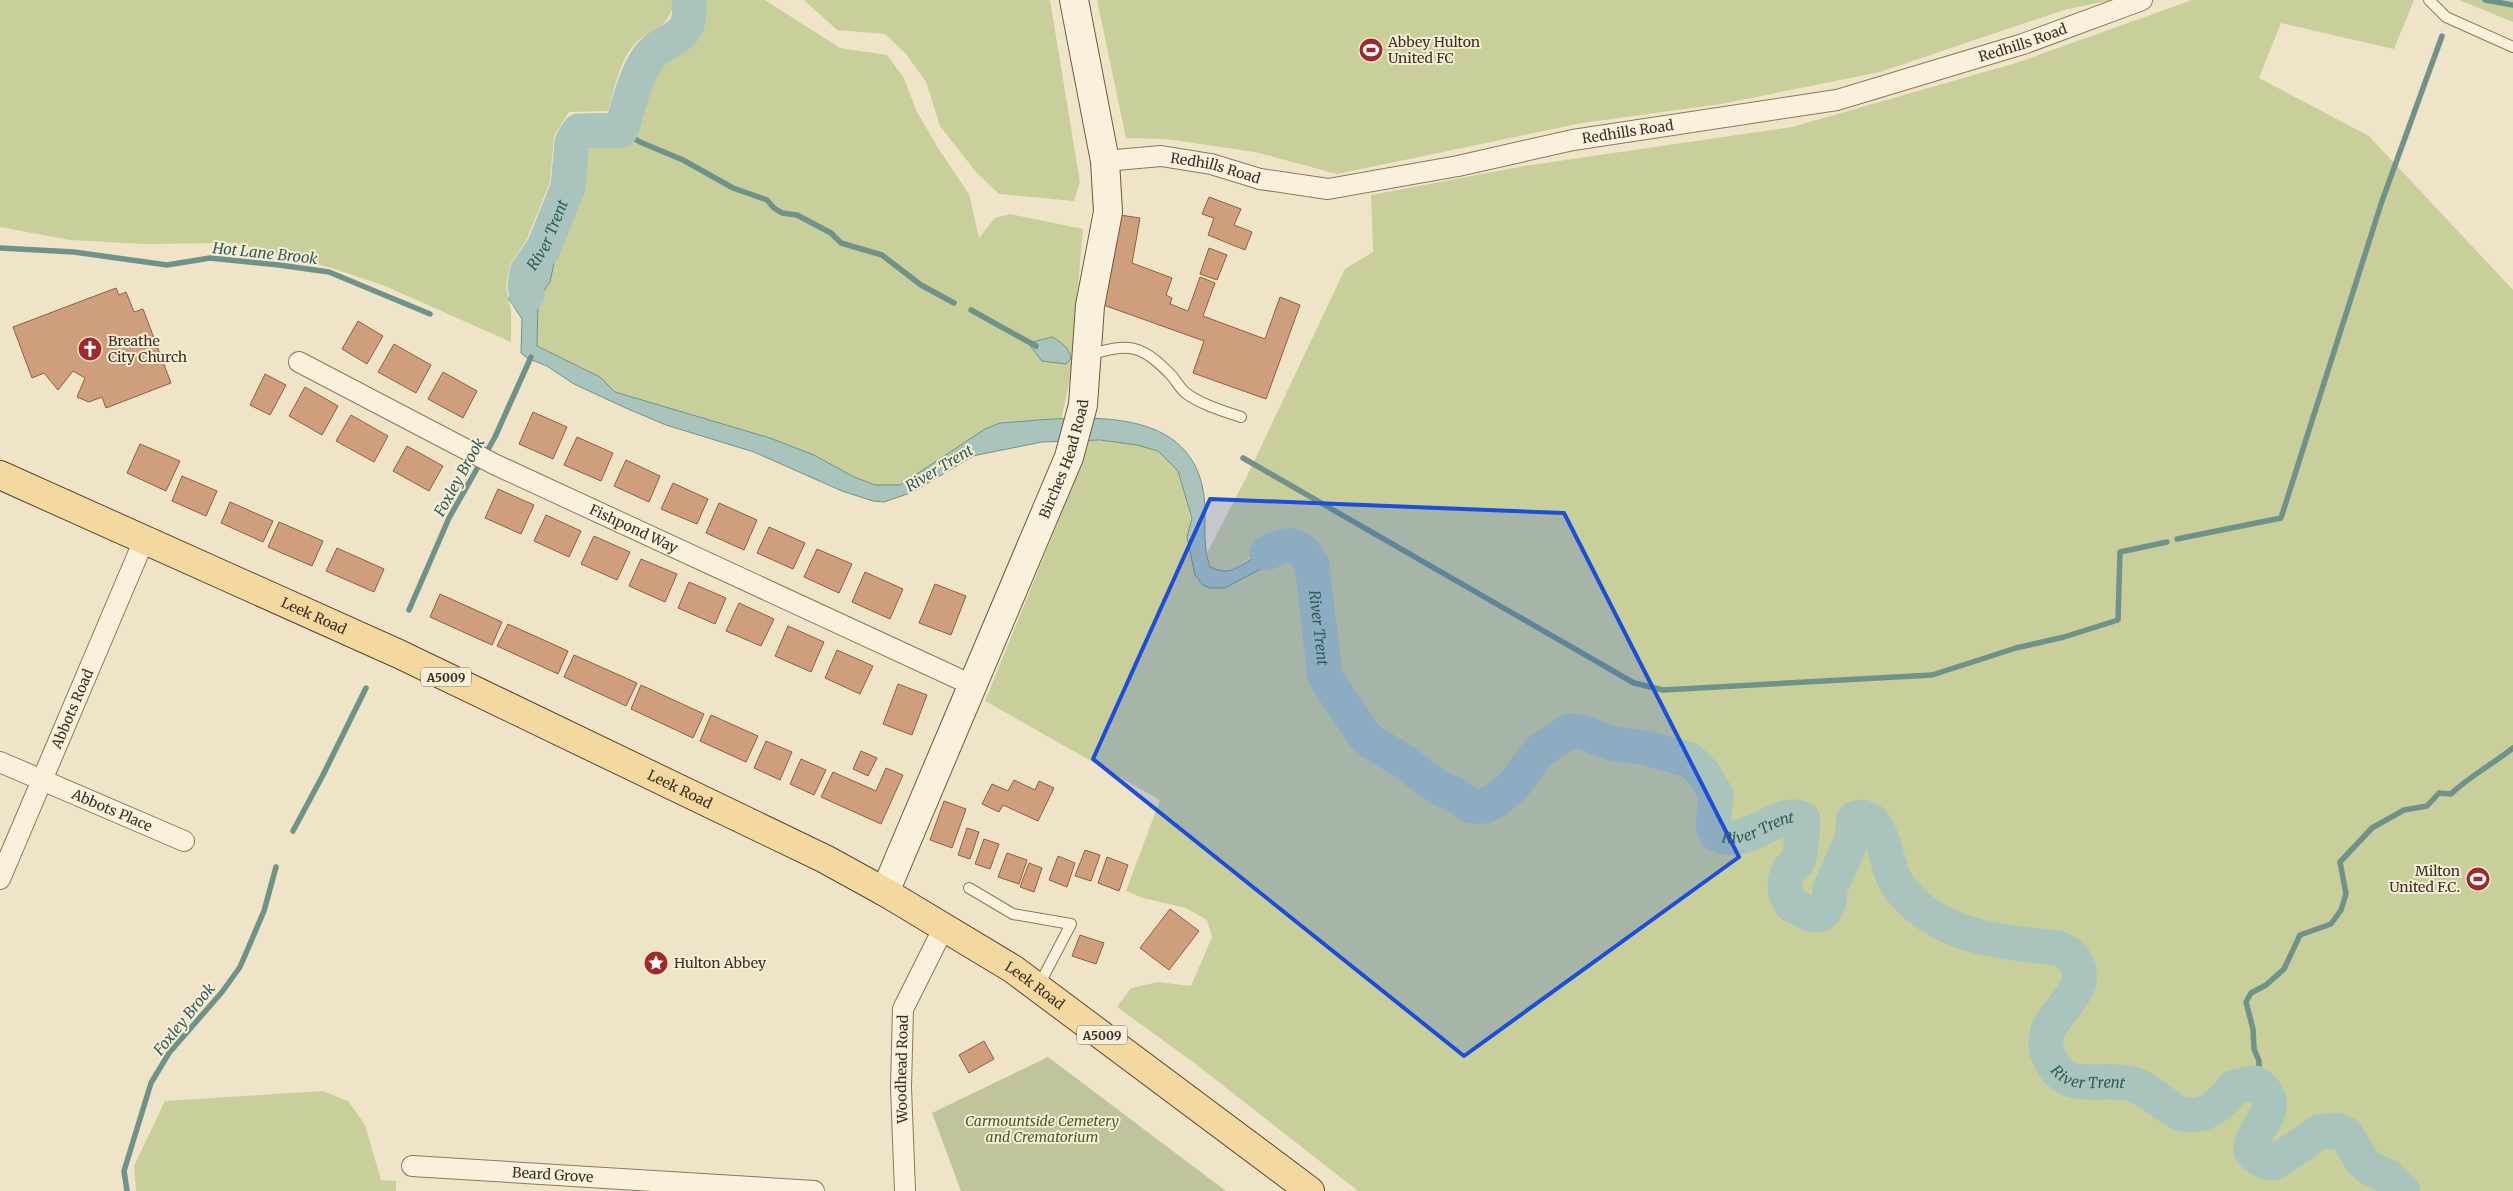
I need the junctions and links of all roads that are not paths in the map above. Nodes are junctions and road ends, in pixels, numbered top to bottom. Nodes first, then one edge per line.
1 (1074, 0) edge
2 (2142, 0) edge
3 (2429, 0) edge
4 (2513, 47) edge
5 (1105, 161) junction
6 (1088, 355) junction
7 (299, 362) dead end
8 (1241, 417) dead end
9 (0, 475) edge
10 (144, 540) junction
11 (972, 685) junction
12 (0, 762) edge
13 (41, 780) junction
14 (184, 841) dead end
15 (0, 879) edge
16 (969, 888) dead end
17 (886, 892) junction
18 (944, 927) junction
19 (1038, 988) junction
20 (412, 1166) dead end
21 (524, 1182) edge
22 (814, 1191) edge
23 (905, 1191) edge
24 (1310, 1191) edge

1 - 5 street, Birches Head Road
2 - 5 street, Redhills Road
3 - 4 lane
5 - 6 street, Birches Head Road
6 - 8 lane
6 - 11 street, Birches Head Road
7 - 11 street, Fishpond Way
9 - 10 main road, Leek Road / A5009
10 - 13 street, Abbots Road
10 - 17 main road, Leek Road / A5009
11 - 17 street, Birches Head Road
12 - 13 street, Abbots Place
13 - 14 street, Abbots Place
13 - 15 street, Abbots Road
16 - 19 lane
17 - 18 main road, Leek Road / A5009
18 - 19 main road, Leek Road / A5009
18 - 23 street, Woodhead Road
19 - 24 main road, Leek Road / A5009
20 - 21 street, Beard Grove
21 - 22 street, Beard Grove

